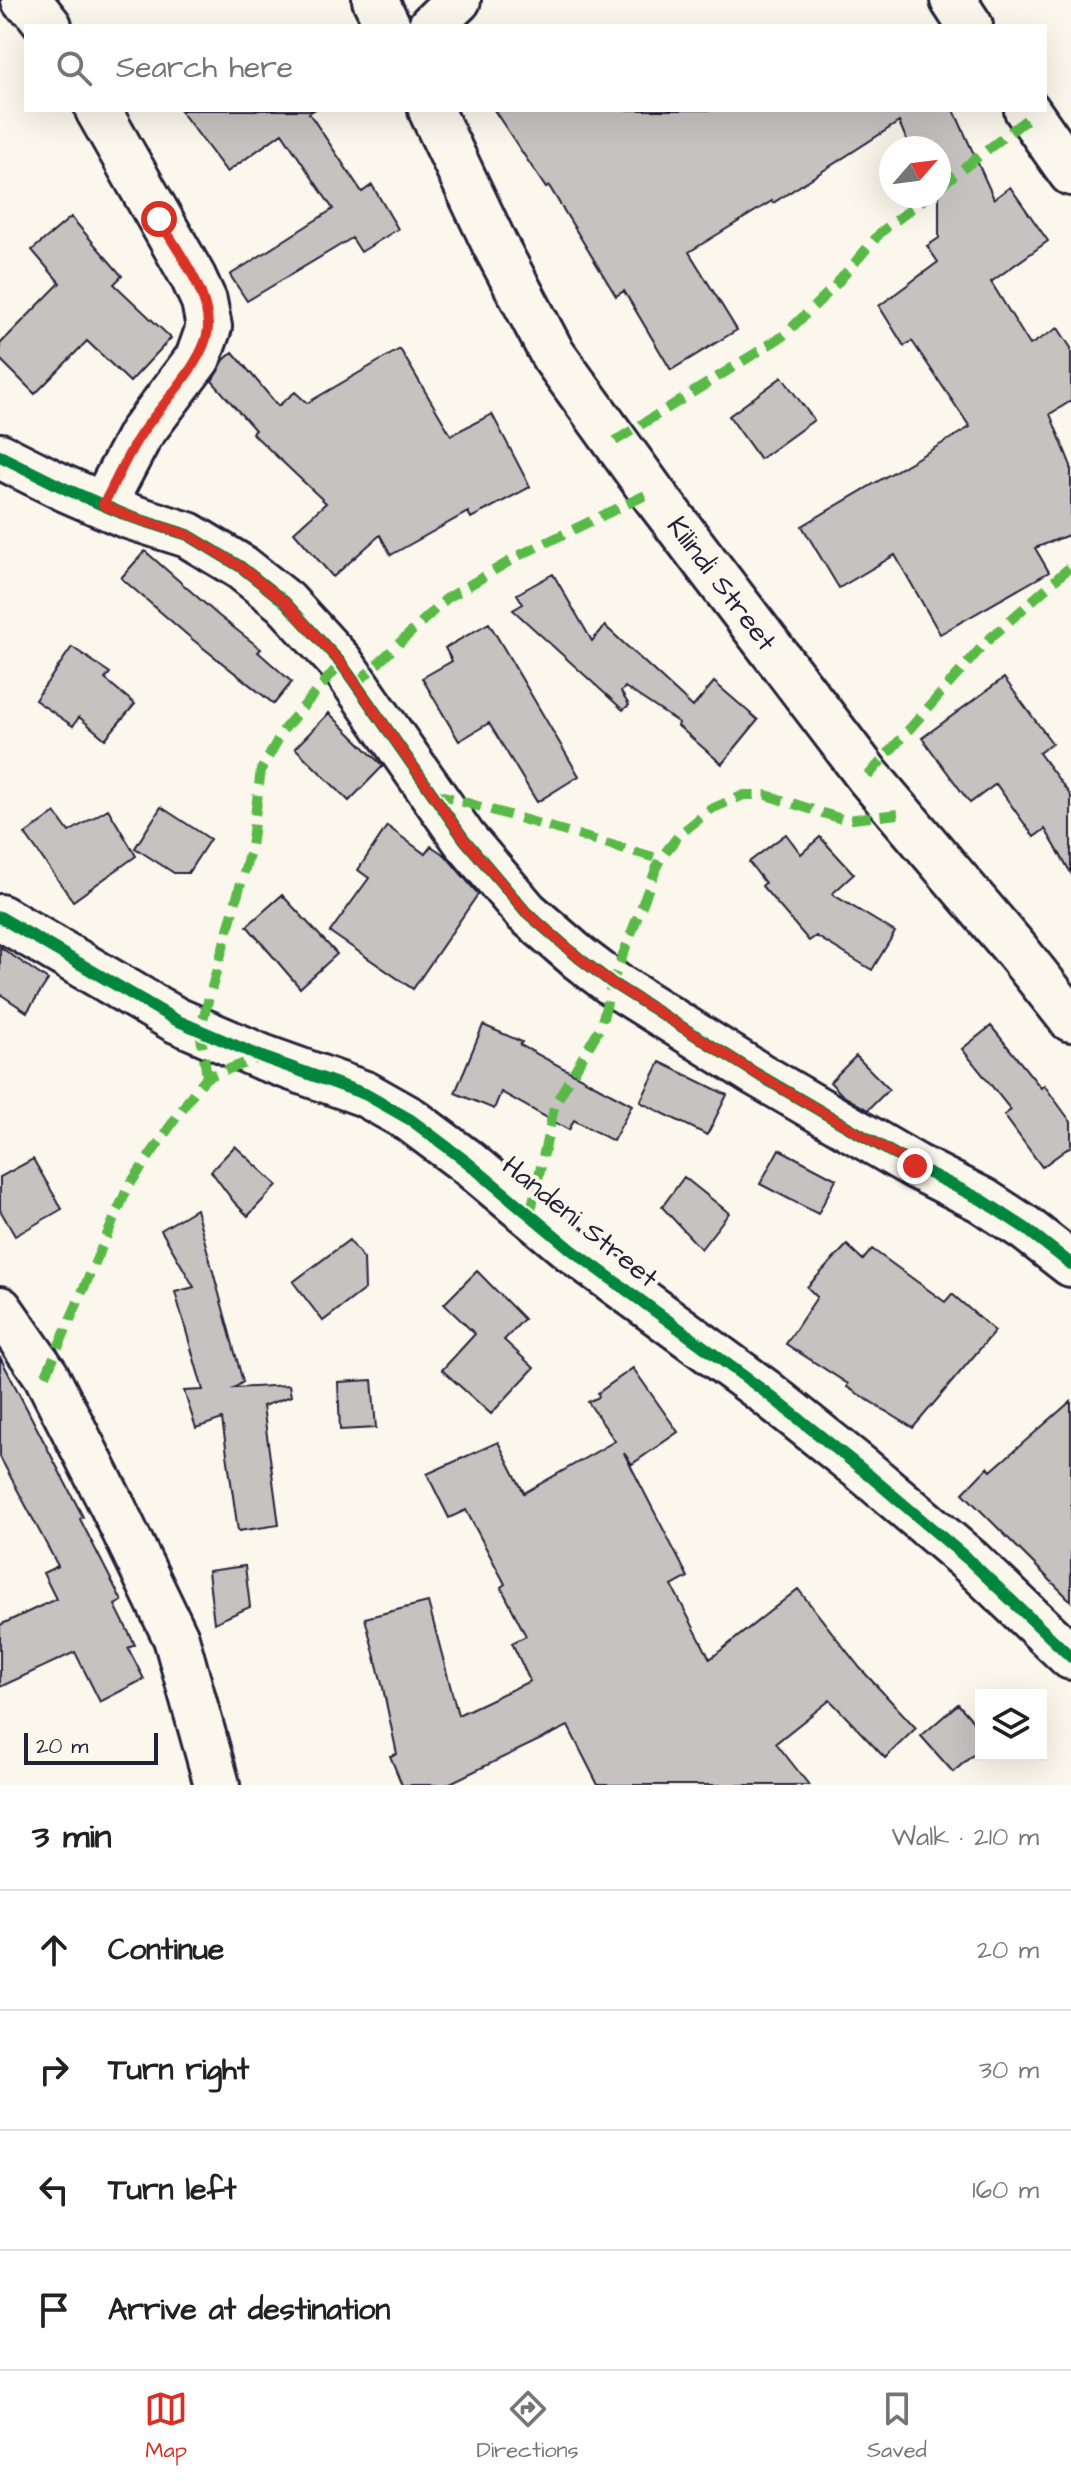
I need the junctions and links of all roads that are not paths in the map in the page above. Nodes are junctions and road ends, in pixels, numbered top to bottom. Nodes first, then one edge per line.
1 (24, 0) edge
2 (375, 0) edge
3 (458, 0) edge
4 (953, 0) edge
5 (47, 24) edge
6 (387, 24) edge
7 (433, 24) edge
8 (969, 24) edge
9 (99, 112) edge
10 (432, 112) edge
11 (1028, 112) edge
12 (1071, 173) edge
13 (0, 456) edge
14 (103, 505) junction
15 (0, 917) edge
16 (1071, 1019) edge
17 (1061, 1243) edge
18 (0, 1309) edge
19 (1071, 1657) edge
20 (217, 1785) edge

1 - 5 street
2 - 6 street
3 - 7 street
4 - 8 street
9 - 14 street
10 - 16 street, Kilindi Street
11 - 12 street
13 - 14 street
14 - 17 street
15 - 19 street, Handeni Street
18 - 20 street

